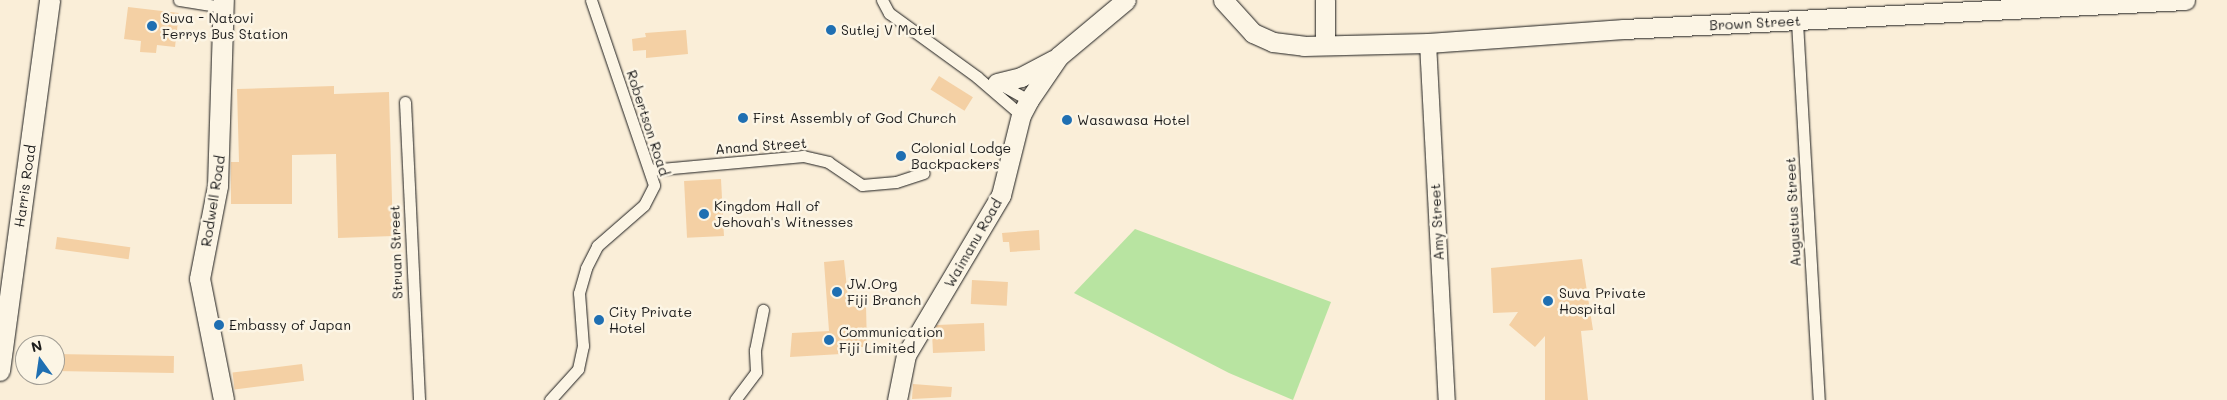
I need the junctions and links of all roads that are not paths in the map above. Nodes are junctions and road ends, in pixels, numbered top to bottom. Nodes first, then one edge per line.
1 (50, 0) edge
2 (179, 0) edge
3 (590, 0) edge
4 (882, 0) edge
5 (1126, 0) edge
6 (1223, 0) edge
7 (1325, 0) edge
8 (2185, 0) edge
9 (223, 3) edge
10 (1797, 22) junction
11 (1428, 43) junction
12 (1325, 44) junction
13 (1059, 56) junction
14 (977, 77) junction
15 (997, 83) junction
16 (405, 102) dead end
17 (1025, 107) junction
18 (650, 170) junction
19 (924, 173) dead end
20 (763, 310) dead end
21 (0, 372) edge
22 (224, 400) edge
23 (419, 400) edge
24 (550, 400) edge
25 (735, 400) edge
26 (898, 400) edge
27 (1447, 400) edge
28 (1819, 400) edge

1 - 21 highway, Harris Road
2 - 9 street
3 - 18 street, Robertson Road
4 - 14 street
5 - 13 main road, Waimanu Road
6 - 12 main road
7 - 12 main road
8 - 10 main road, Brown Street
9 - 22 highway, Rodwell Road
10 - 11 main road, Brown Street
10 - 28 street, Augustus Street
11 - 12 main road, Brown Street
11 - 27 main road, Amy Street
13 - 15 main road
13 - 17 main road, Waimanu Road
14 - 15 street
14 - 17 street
15 - 17 street
16 - 23 street, Struan Street
17 - 26 main road, Waimanu Road
18 - 19 street, Anand Street
18 - 24 street, Robertson Road
20 - 25 street

